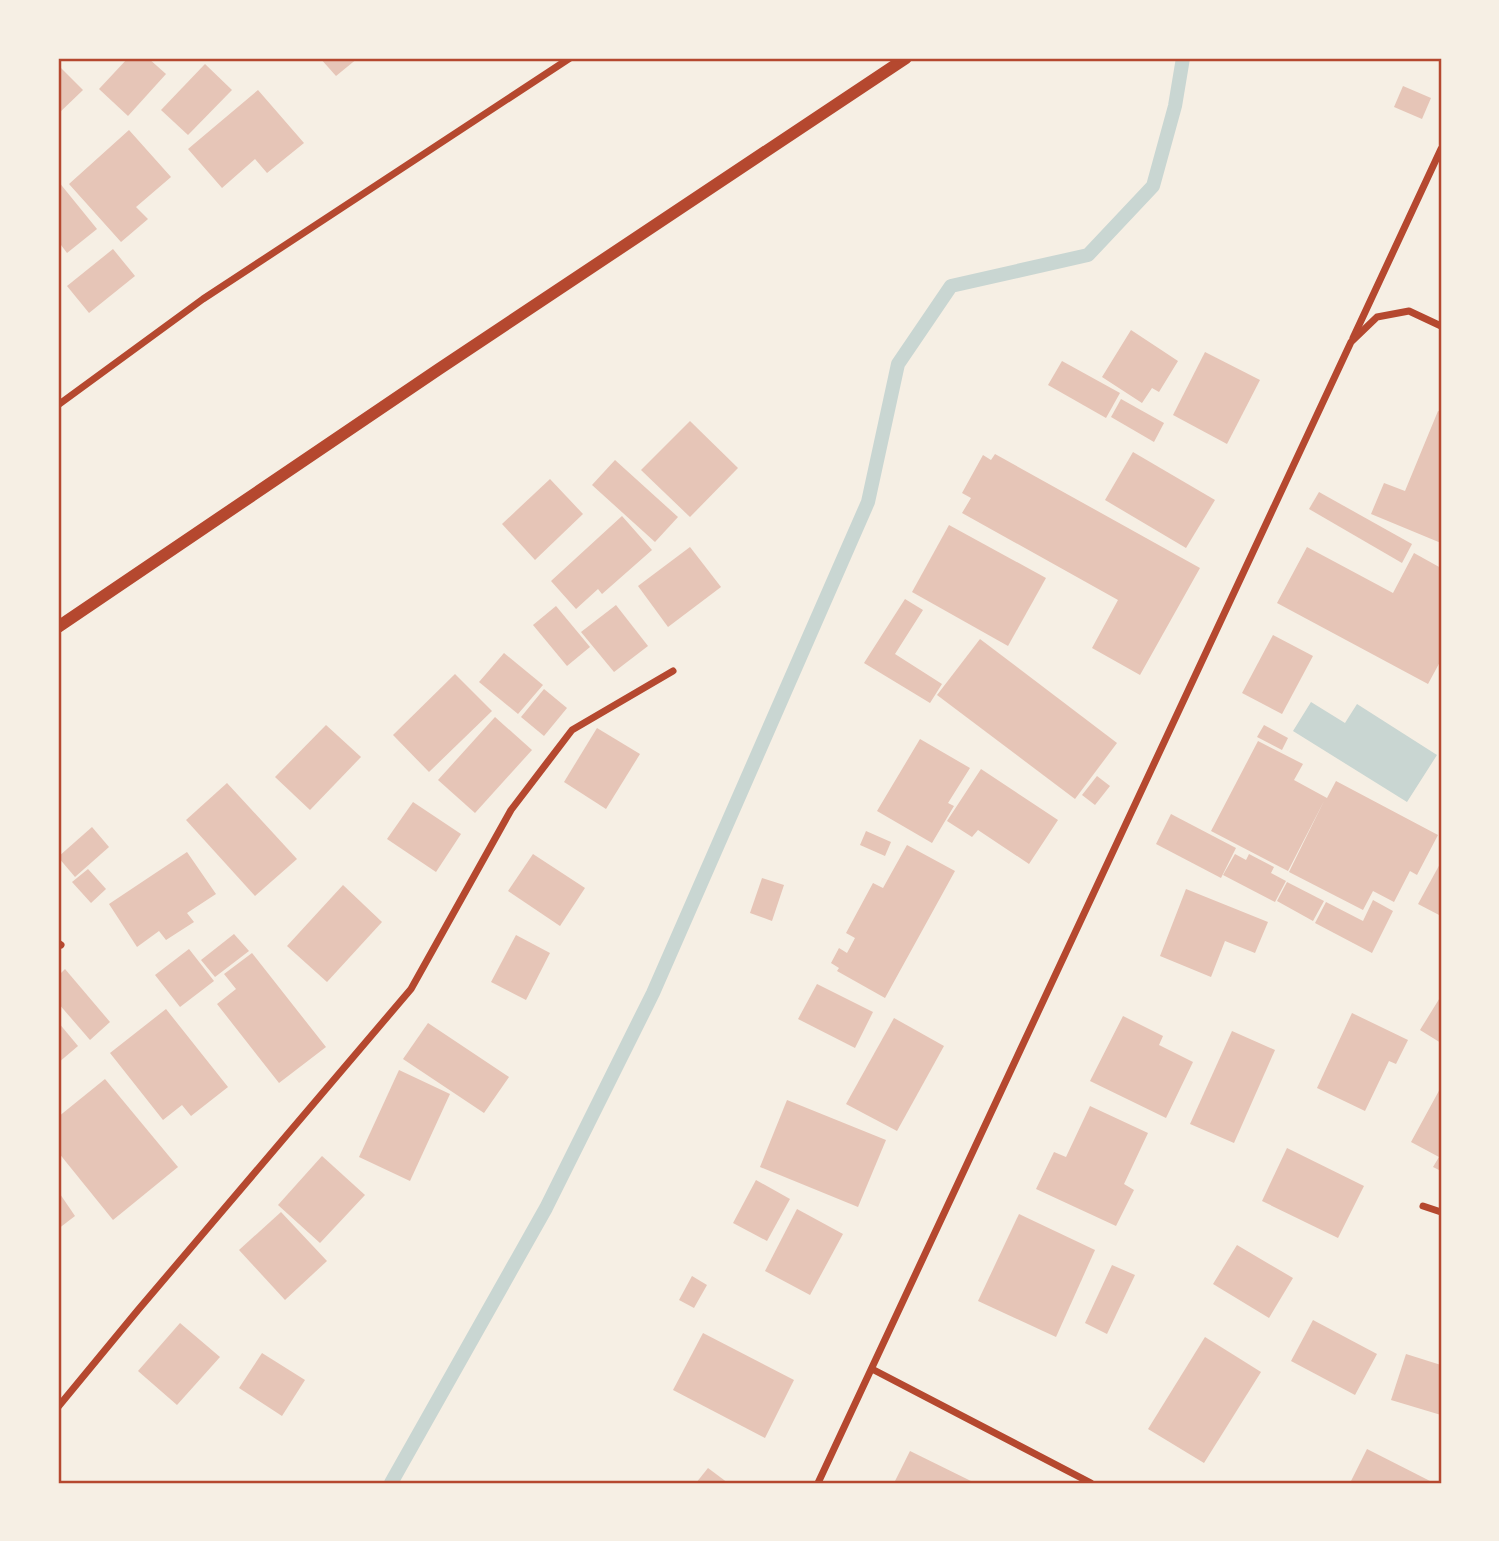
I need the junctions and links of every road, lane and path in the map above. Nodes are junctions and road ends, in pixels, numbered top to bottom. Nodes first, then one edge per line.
1 (570, 58) edge
2 (906, 58) edge
3 (1441, 149) edge
4 (1441, 326) edge
5 (1351, 342) junction
6 (58, 405) edge
7 (58, 627) edge
8 (673, 671) dead end
9 (1423, 1206) dead end
10 (1441, 1212) edge
11 (872, 1369) junction
12 (58, 1407) edge
13 (818, 1483) edge
14 (1091, 1483) edge

1 - 6 street
2 - 7 street
3 - 5 street
4 - 5 street
5 - 11 street
8 - 12 street
9 - 10 street
11 - 13 street
11 - 14 street

